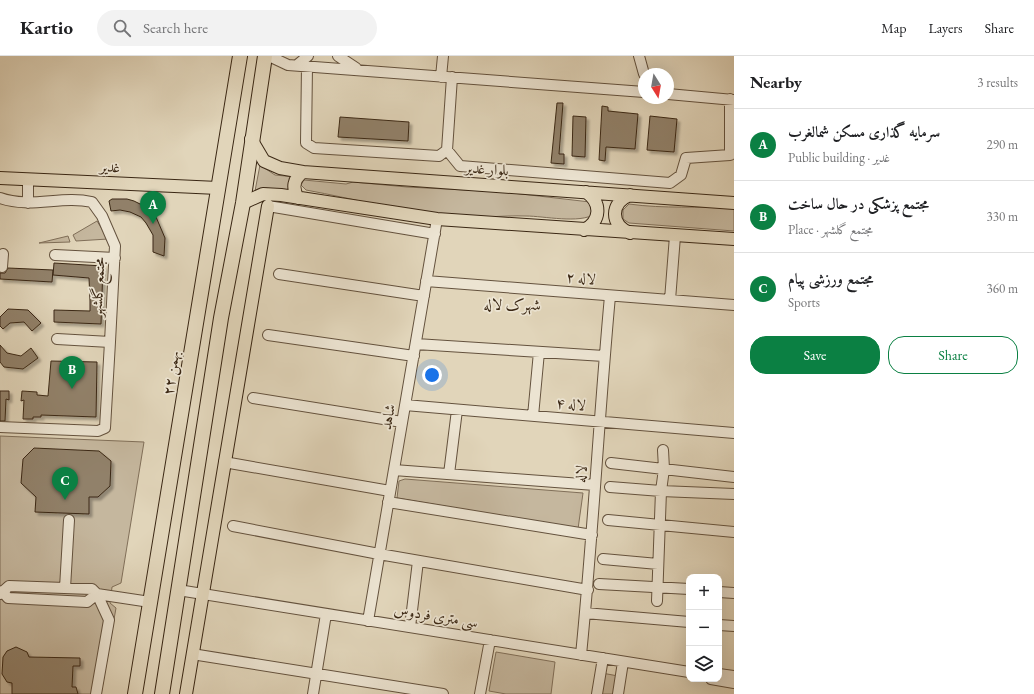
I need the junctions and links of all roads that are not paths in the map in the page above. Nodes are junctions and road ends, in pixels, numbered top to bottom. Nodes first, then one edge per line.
1 (240, 56) edge
2 (265, 56) edge
3 (269, 56) edge
4 (338, 56) edge
5 (443, 56) edge
6 (639, 56) edge
7 (304, 62) edge
8 (642, 68) edge
9 (359, 70) junction
10 (441, 77) junction
11 (452, 78) junction
12 (638, 92) edge
13 (674, 94) edge
14 (732, 99) edge
15 (251, 139) junction
16 (447, 150) junction
17 (303, 172) junction
18 (0, 178) edge
19 (28, 179) junction
20 (218, 188) junction
21 (586, 192) junction
22 (630, 195) junction
23 (0, 198) edge
24 (298, 198) junction
25 (28, 203) junction
26 (243, 203) junction
27 (734, 203) edge
28 (268, 206) joint
29 (437, 219) junction
30 (584, 230) junction
31 (630, 233) junction
32 (435, 234) junction
33 (675, 236) junction
34 (734, 239) edge
35 (5, 254) edge
36 (55, 255) dead end
37 (115, 258) junction
38 (2, 267) dead end
39 (279, 274) dead end
40 (426, 281) junction
41 (424, 296) junction
42 (610, 296) junction
43 (670, 300) junction
44 (734, 305) edge
45 (268, 335) dead end
46 (58, 339) dead end
47 (110, 342) junction
48 (416, 344) junction
49 (538, 352) junction
50 (414, 356) junction
51 (604, 356) junction
52 (253, 398) dead end
53 (209, 402) junction
54 (184, 403) junction
55 (405, 405) junction
56 (456, 410) junction
57 (533, 416) junction
58 (402, 422) junction
59 (599, 422) junction
60 (0, 427) edge
61 (734, 433) edge
62 (662, 450) dead end
63 (224, 462) junction
64 (611, 463) dead end
65 (664, 469) junction
66 (394, 470) junction
67 (449, 474) junction
68 (734, 477) edge
69 (595, 485) junction
70 (610, 487) dead end
71 (390, 491) junction
72 (661, 492) junction
73 (734, 494) edge
74 (388, 502) junction
75 (69, 520) dead end
76 (608, 520) dead end
77 (660, 525) junction
78 (233, 526) dead end
79 (734, 532) edge
80 (592, 535) junction
81 (379, 554) junction
82 (603, 559) dead end
83 (418, 561) junction
84 (658, 564) junction
85 (599, 584) dead end
86 (657, 587) junction
87 (65, 588) junction
88 (686, 589) edge
89 (178, 590) junction
90 (588, 590) junction
91 (722, 592) edge
92 (1, 593) edge
93 (734, 593) edge
94 (97, 594) junction
95 (202, 594) junction
96 (657, 601) dead end
97 (150, 602) junction
98 (585, 613) junction
99 (326, 614) junction
100 (368, 621) junction
101 (686, 622) edge
102 (722, 625) edge
103 (734, 626) edge
104 (410, 627) junction
105 (490, 640) junction
106 (192, 654) junction
107 (581, 655) junction
108 (603, 658) junction
109 (623, 662) junction
110 (686, 672) edge
111 (138, 674) junction
112 (316, 674) junction
113 (722, 674) edge
114 (734, 676) edge
115 (722, 681) edge
116 (734, 683) edge
117 (96, 694) edge
118 (129, 694) edge
119 (135, 694) edge
120 (162, 694) edge
121 (186, 694) edge
122 (313, 694) edge
123 (443, 694) edge
124 (480, 694) edge
125 (597, 694) edge
126 (618, 694) edge

1 - 20 highway, ۲۲ بهمن
2 - 15 highway
3 - 7 street
4 - 9 street
5 - 10 street
6 - 8 street
7 - 9 street
7 - 16 street
9 - 10 street
10 - 11 street
11 - 12 street
11 - 16 street
13 - 14 street
14 - 16 street
15 - 17 main road, بلوار غدیر
15 - 26 highway
17 - 21 main road, بلوار غدیر
17 - 24 main road
18 - 19 main road, غدیر
19 - 20 main road, غدیر
19 - 25 street
20 - 54 highway, ۲۲ بهمن
21 - 22 main road, بلوار غدیر
21 - 30 main road
22 - 27 main road, بلوار غدیر
22 - 31 main road
23 - 25 street
24 - 26 main road
24 - 29 main road
25 - 37 street, مجتمع گلشهر
26 - 53 highway
28 - 32 street
28 - 63 main road
29 - 30 main road
29 - 32 street, شاهد
30 - 31 main road
31 - 33 main road
32 - 40 street, شاهد
33 - 34 main road
33 - 43 street
35 - 38 street
36 - 37 street
37 - 47 street, مجتمع گلشهر
39 - 41 street
40 - 41 street, شاهد
40 - 42 street, لاله ۲
41 - 48 street, شاهد
42 - 43 street, لاله ۲
42 - 51 street, لاله
43 - 44 street, لاله ۲
45 - 50 street
46 - 47 street
47 - 60 street, مجتمع گلشهر
48 - 49 street
48 - 50 street, شاهد
49 - 51 street
49 - 57 street
50 - 55 street, شاهد
51 - 59 street, لاله
52 - 58 street
53 - 54 highway
53 - 89 highway
54 - 97 highway, ۲۲ بهمن
55 - 56 street, لاله ۴
55 - 58 street, شاهد
56 - 57 street, لاله ۴
56 - 67 street
57 - 59 street, لاله ۴
58 - 66 street, شاهد
59 - 61 street, لاله ۴
59 - 69 street, لاله
62 - 65 street
63 - 71 street
63 - 95 main road
64 - 65 street
65 - 68 street
65 - 72 street
66 - 67 street
66 - 71 street, شاهد
67 - 69 street
69 - 80 street, لاله
70 - 72 street
71 - 74 street, شاهد
72 - 73 street
72 - 77 street
74 - 80 street
74 - 81 street, شاهد
75 - 87 street
76 - 77 street
77 - 79 street
77 - 84 street
78 - 81 street
80 - 90 street, لاله
81 - 83 street
81 - 100 street, شاهد
82 - 84 street
83 - 90 street
83 - 104 street
84 - 86 street
85 - 86 street
86 - 88 street
86 - 96 street
87 - 92 street
87 - 94 street
89 - 95 street, سی متری فردوس
89 - 120 highway
90 - 98 street, لاله
91 - 93 street
92 - 94 street
94 - 97 street
94 - 117 street
95 - 99 street, سی متری فردوس
95 - 106 main road
97 - 111 highway, ۲۲ بهمن
98 - 101 street
98 - 107 street, لاله
99 - 100 street, سی متری فردوس
99 - 112 street
100 - 104 street, سی متری فردوس
102 - 103 street
104 - 105 street, سی متری فردوس
105 - 107 street, سی متری فردوس
105 - 124 street
106 - 112 street
106 - 121 main road
107 - 108 street, سی متری فردوس
108 - 109 street, سی متری فردوس
108 - 125 street
109 - 110 street, سی متری فردوس
109 - 126 street
111 - 118 street
111 - 119 highway, ۲۲ بهمن
112 - 122 street
112 - 123 street
113 - 114 street
115 - 116 street

